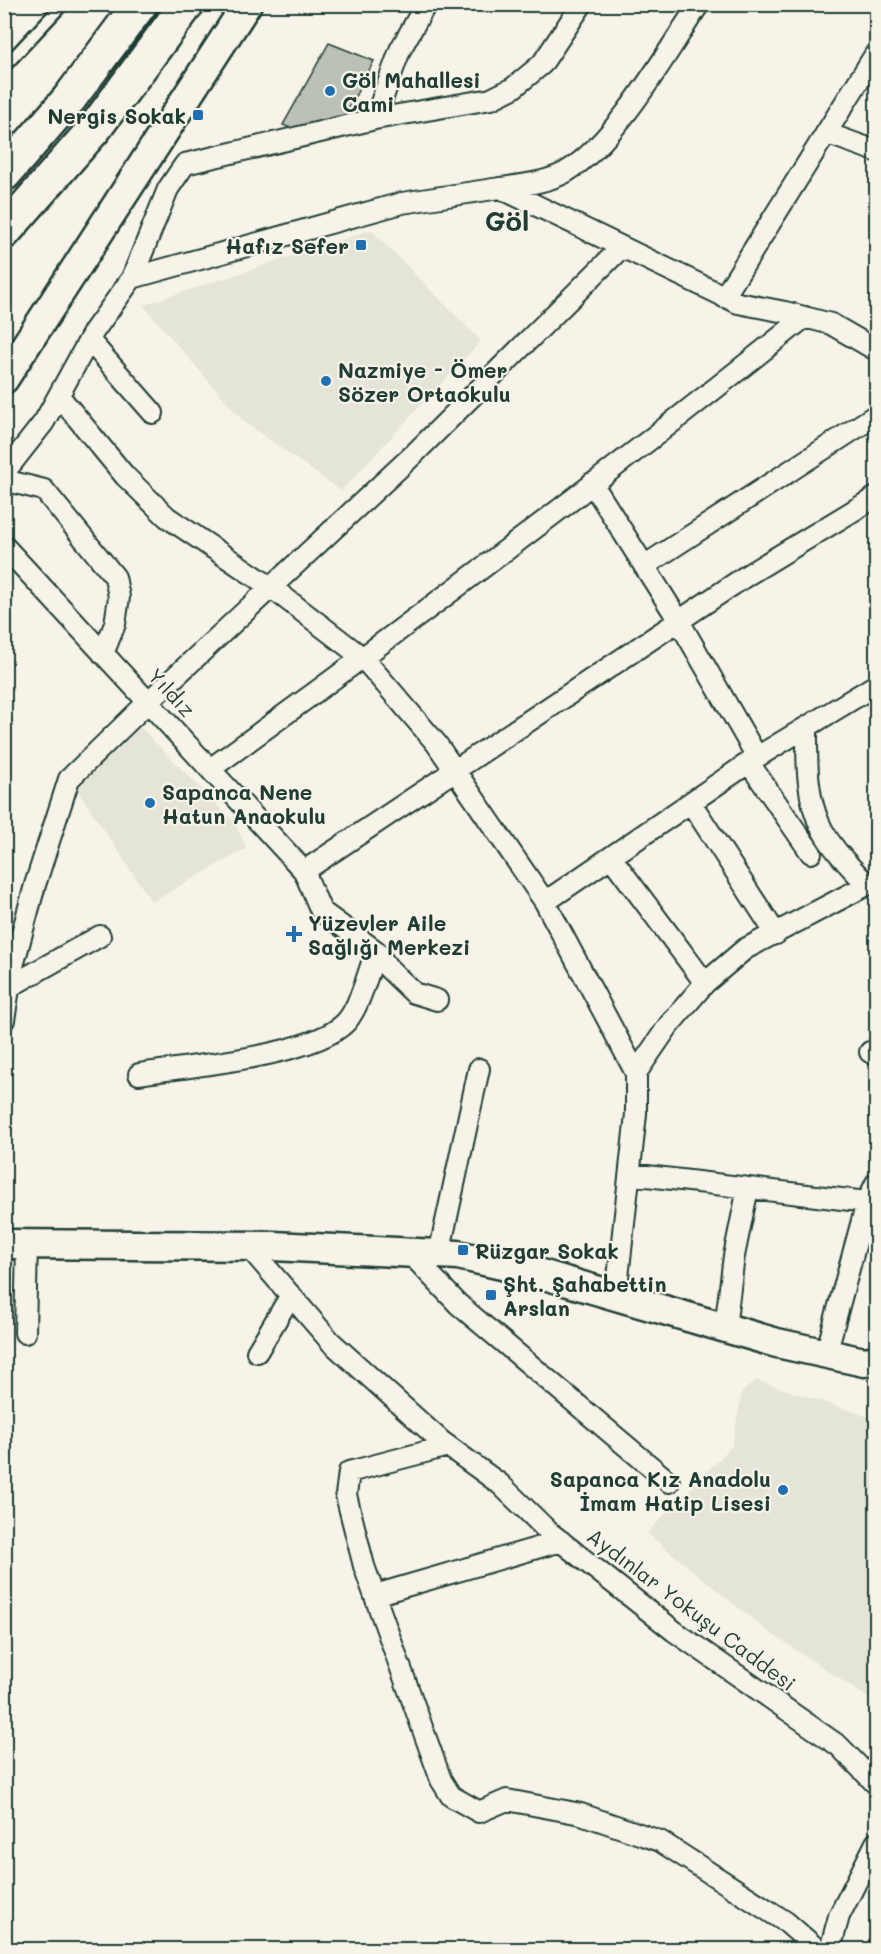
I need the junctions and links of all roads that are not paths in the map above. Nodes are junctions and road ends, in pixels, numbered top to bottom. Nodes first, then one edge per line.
1 (63, 4) edge
2 (140, 4) edge
3 (187, 4) edge
4 (247, 4) edge
5 (426, 4) edge
6 (582, 4) edge
7 (699, 4) edge
8 (876, 52) edge
9 (4, 67) edge
10 (375, 118) junction
11 (826, 133) junction
12 (876, 151) edge
13 (4, 174) edge
14 (500, 188) junction
15 (4, 232) edge
16 (621, 248) junction
17 (132, 278) junction
18 (724, 297) junction
19 (805, 317) junction
20 (89, 340) junction
21 (876, 350) edge
22 (4, 379) edge
23 (58, 396) junction
24 (153, 413) dead end
25 (876, 415) edge
26 (4, 473) edge
27 (4, 480) edge
28 (592, 483) junction
29 (876, 497) edge
30 (4, 546) edge
31 (644, 566) junction
32 (272, 588) junction
33 (679, 621) junction
34 (104, 654) junction
35 (363, 658) junction
36 (876, 686) edge
37 (148, 702) junction
38 (807, 727) junction
39 (753, 760) junction
40 (210, 769) junction
41 (454, 771) junction
42 (691, 803) junction
43 (811, 853) dead end
44 (611, 857) junction
45 (304, 871) junction
46 (873, 885) edge
47 (544, 902) junction
48 (776, 934) junction
49 (100, 936) dead end
50 (376, 951) junction
51 (705, 982) junction
52 (9, 987) junction
53 (437, 1000) dead end
54 (4, 1020) edge
55 (479, 1069) dead end
56 (636, 1073) junction
57 (139, 1074) dead end
58 (630, 1173) junction
59 (876, 1183) edge
60 (748, 1188) junction
61 (867, 1202) junction
62 (16, 1244) edge
63 (248, 1246) junction
64 (409, 1252) junction
65 (440, 1254) junction
66 (291, 1295) junction
67 (616, 1296) junction
68 (725, 1328) junction
69 (26, 1333) dead end
70 (257, 1352) dead end
71 (826, 1354) junction
72 (872, 1366) edge
73 (448, 1446) junction
74 (669, 1482) dead end
75 (561, 1542) junction
76 (375, 1595) junction
77 (876, 1784) edge
78 (876, 1843) edge
79 (818, 1950) edge
80 (830, 1950) edge

1 - 9 lane
2 - 13 highway
3 - 15 highway
4 - 22 street
5 - 10 street
6 - 10 street
7 - 14 street
8 - 11 street
10 - 17 street
11 - 12 street
11 - 18 street
14 - 16 street
14 - 17 street
16 - 18 street
16 - 32 street
17 - 20 street
18 - 19 street
19 - 21 street
19 - 28 street
20 - 23 street
20 - 24 street
23 - 26 street
23 - 32 street
25 - 31 street
27 - 34 street
28 - 31 street
28 - 35 street
29 - 33 street
30 - 34 street, Yıldız
31 - 33 street
32 - 35 street
32 - 37 street
33 - 39 street
33 - 41 street
34 - 37 street, Yıldız
35 - 40 street
35 - 41 street
36 - 38 street
37 - 40 street, Yıldız
37 - 52 street
38 - 39 street
38 - 46 street
39 - 42 street
39 - 43 street
40 - 45 street, Yıldız
41 - 45 street
41 - 47 street
42 - 44 street
42 - 48 street
44 - 47 street
44 - 51 street
45 - 50 street, Yıldız
46 - 48 street
47 - 56 street
48 - 51 street
49 - 52 street
50 - 53 street, Yıldız
50 - 57 street
51 - 56 street
52 - 54 street
55 - 65 street
56 - 58 street
58 - 60 street
58 - 67 street
59 - 61 street
60 - 61 street
60 - 68 street
61 - 71 street
62 - 63 street
62 - 69 street
63 - 64 street
63 - 66 street, Aydınlar Yokuşu Caddesi
64 - 65 street
64 - 74 street
65 - 67 street
66 - 70 street
66 - 73 street, Aydınlar Yokuşu Caddesi
67 - 68 street
68 - 71 street
71 - 72 street
73 - 75 street, Aydınlar Yokuşu Caddesi
73 - 76 street
75 - 76 street
75 - 77 street, Aydınlar Yokuşu Caddesi
76 - 79 street
78 - 80 street

